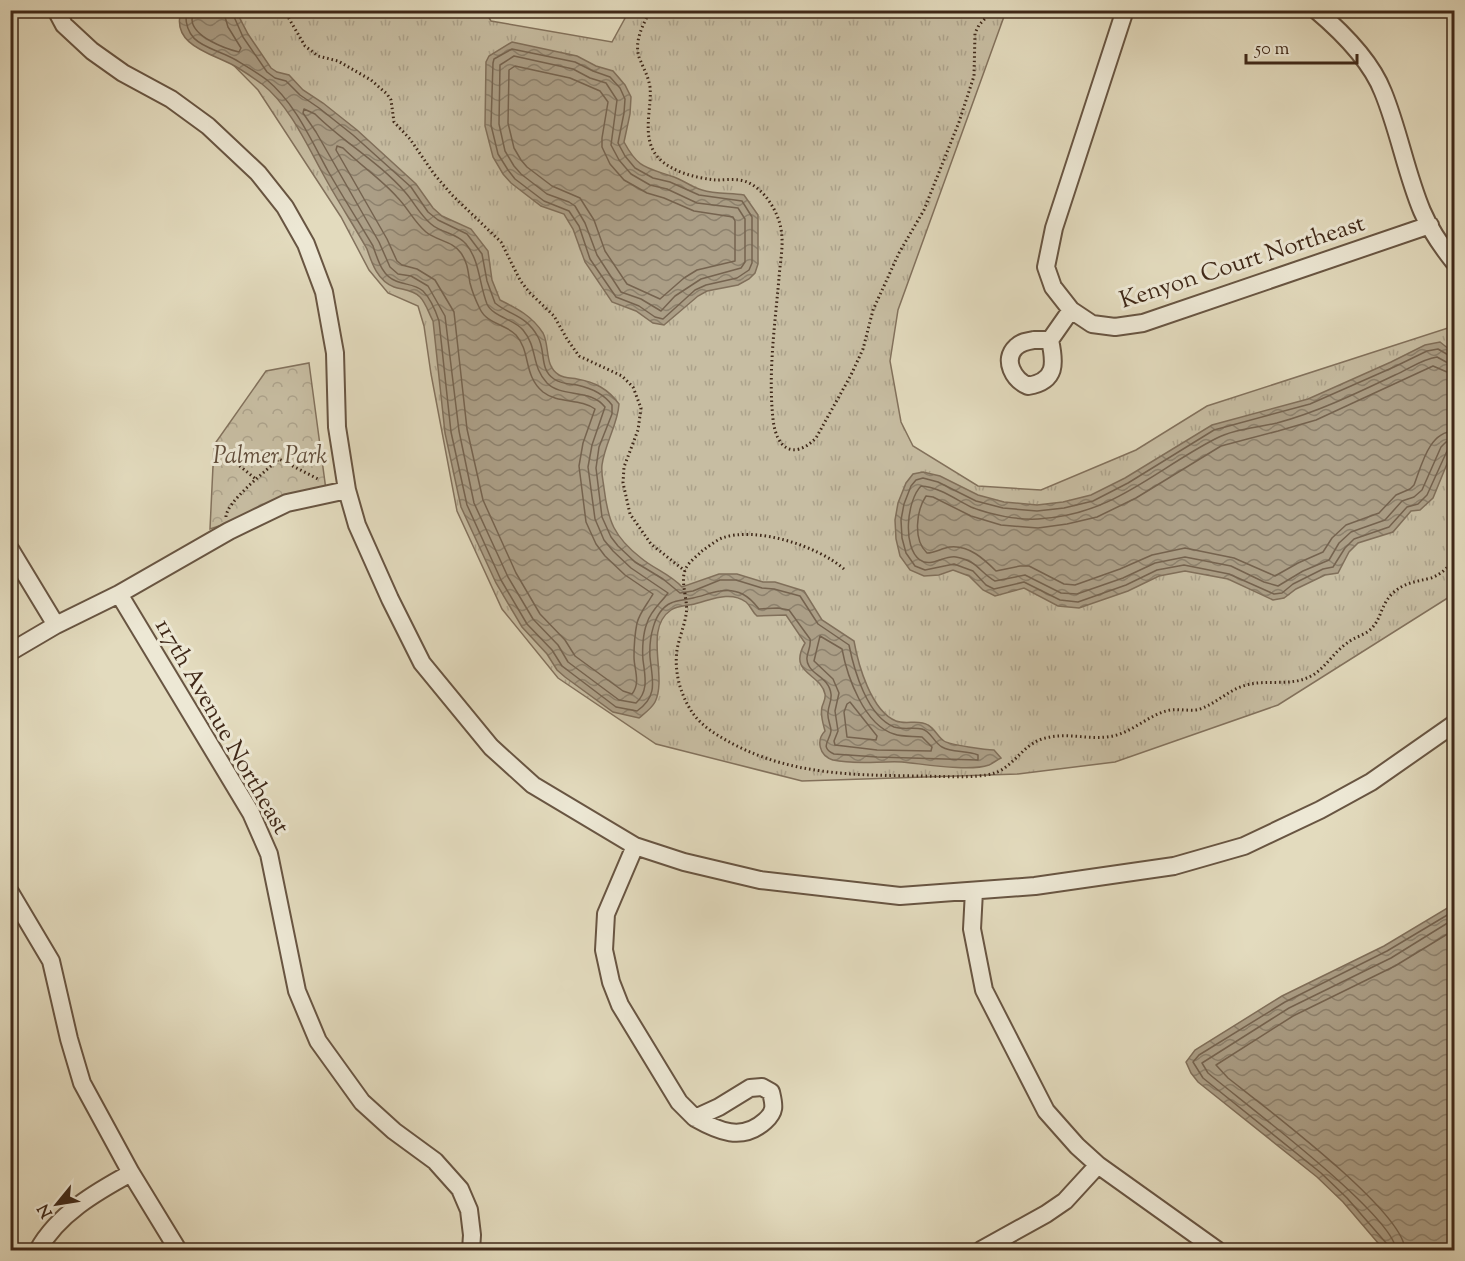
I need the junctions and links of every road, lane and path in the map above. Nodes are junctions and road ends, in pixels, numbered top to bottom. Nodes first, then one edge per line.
1 (56, 10) edge
2 (284, 10) edge
3 (651, 10) edge
4 (993, 10) edge
5 (1125, 10) edge
6 (1316, 10) edge
7 (1430, 225) junction
8 (1455, 262) edge
9 (1071, 310) junction
10 (1050, 340) dead end
11 (236, 463) dead end
12 (257, 480) junction
13 (339, 492) junction
14 (225, 534) junction
15 (10, 549) edge
16 (1455, 561) edge
17 (844, 569) dead end
18 (685, 571) junction
19 (119, 594) junction
20 (56, 625) junction
21 (10, 652) edge
22 (1455, 724) edge
23 (635, 846) junction
24 (974, 891) junction
25 (10, 892) edge
26 (695, 1118) dead end
27 (1098, 1165) junction
28 (131, 1173) junction
29 (38, 1251) edge
30 (178, 1251) edge
31 (471, 1251) edge
32 (981, 1251) edge
33 (1217, 1251) edge

1 - 13 street
2 - 18 path
3 - 4 path
5 - 9 street, Kenyon Court Northeast
6 - 7 street
7 - 8 street
7 - 9 street, Kenyon Court Northeast
9 - 10 street
11 - 12 path
12 - 13 path
12 - 14 path
13 - 14 street
13 - 23 street
14 - 19 street
15 - 20 street
16 - 18 path
17 - 18 path
19 - 20 street
19 - 31 street, 117th Avenue Northeast
20 - 21 street
22 - 24 street
23 - 24 street
23 - 26 street
24 - 27 street
25 - 28 street
27 - 32 street
27 - 33 street
28 - 29 street
28 - 30 street

